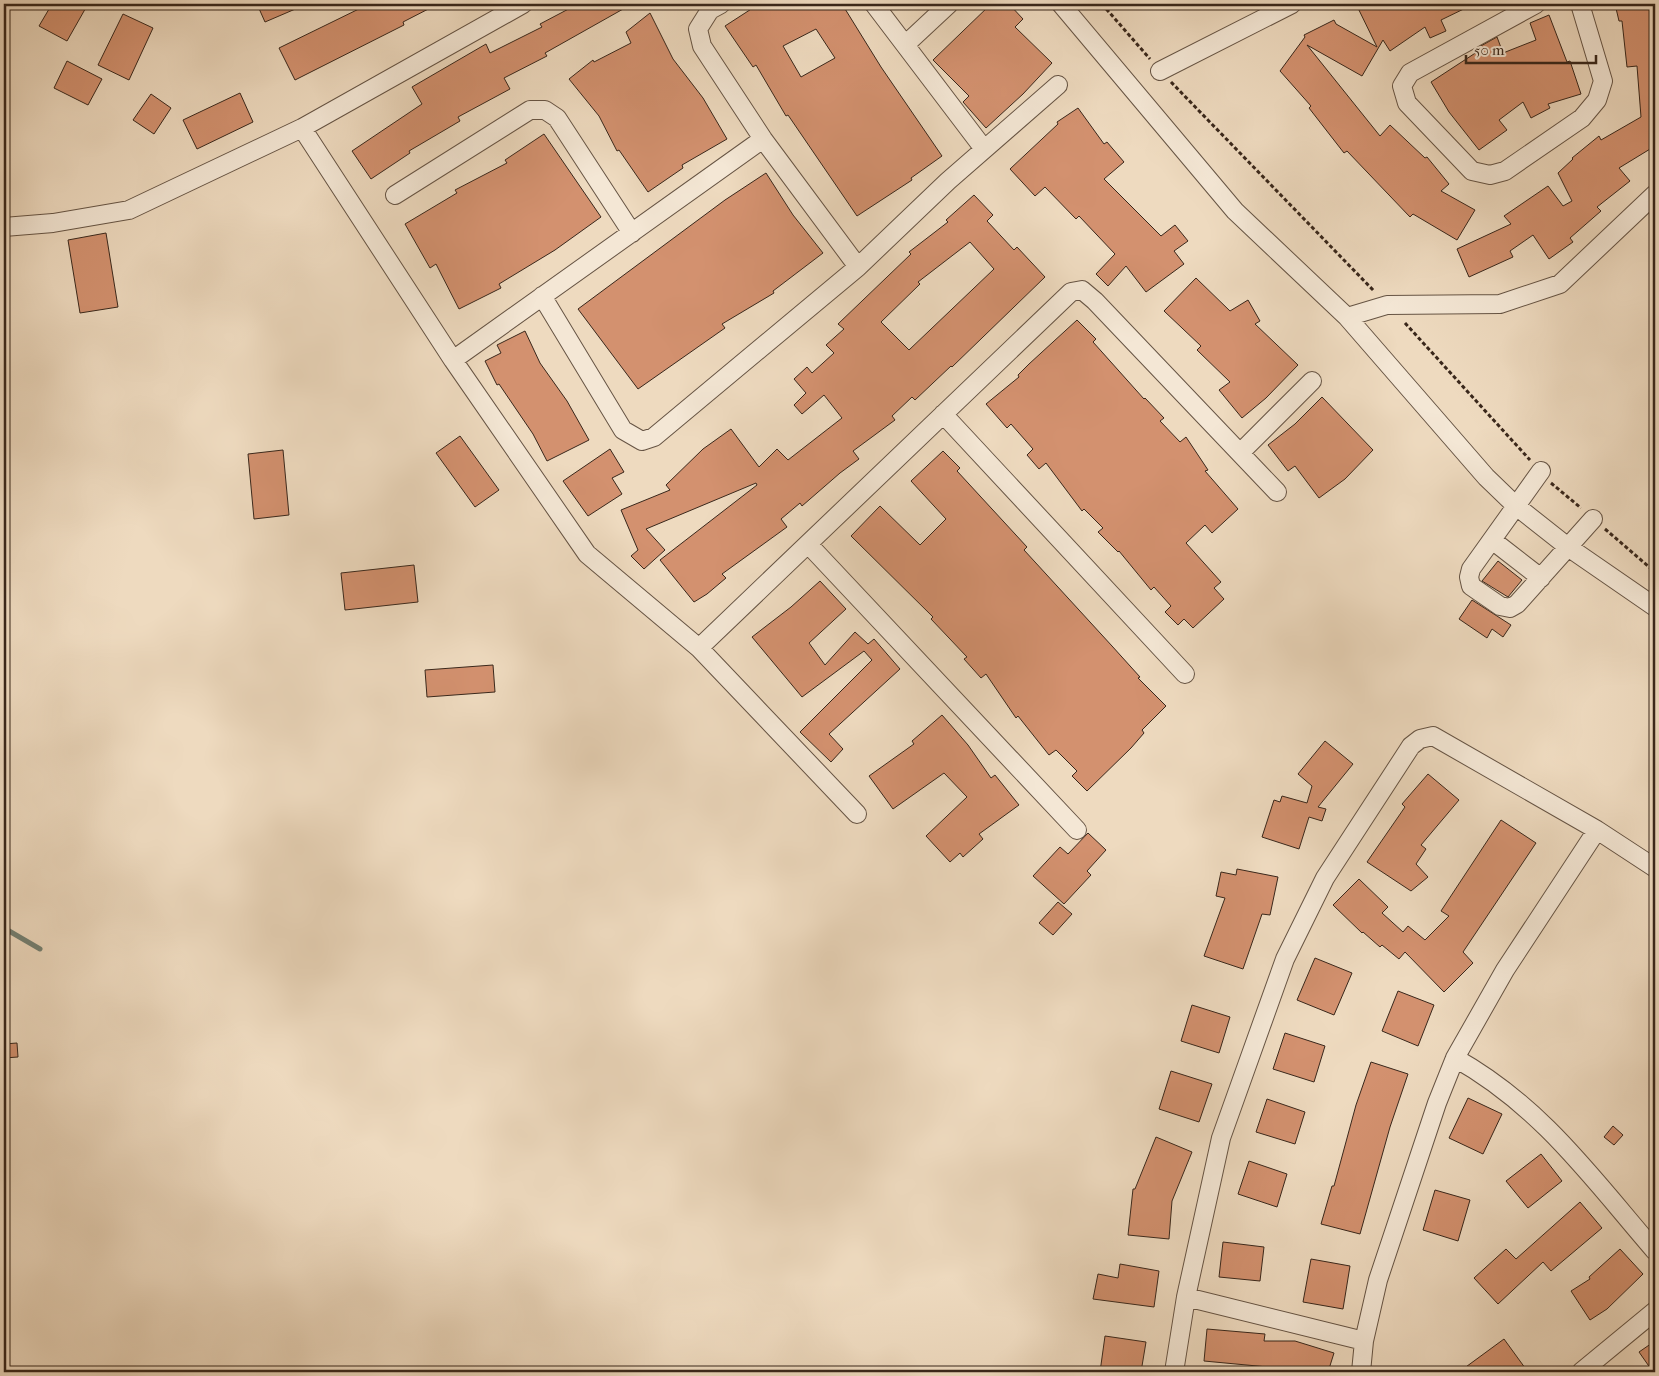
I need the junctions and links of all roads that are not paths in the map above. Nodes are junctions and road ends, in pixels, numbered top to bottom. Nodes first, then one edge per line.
1 (523, 4) edge
2 (721, 4) edge
3 (874, 4) edge
4 (949, 4) edge
5 (1061, 4) edge
6 (1292, 4) edge
7 (1536, 4) edge
8 (1580, 4) edge
9 (905, 45) junction
10 (1160, 71) road end
11 (1058, 85) dead end
12 (302, 128) junction
13 (763, 139) junction
14 (984, 149) junction
15 (1655, 194) edge
16 (395, 195) dead end
17 (4, 227) edge
18 (632, 232) junction
19 (858, 267) junction
20 (542, 296) junction
21 (1347, 318) junction
22 (453, 360) junction
23 (1312, 382) dead end
24 (943, 414) junction
25 (1240, 453) junction
26 (1541, 471) road end
27 (1276, 492) dead end
28 (1516, 506) junction
29 (1593, 519) road end
30 (1492, 540) junction
31 (808, 544) junction
32 (1568, 547) junction
33 (1541, 578) junction
34 (1655, 607) edge
35 (699, 648) junction
36 (1186, 674) dead end
37 (857, 814) dead end
38 (1077, 830) dead end
39 (1596, 830) junction
40 (1655, 868) edge
41 (1455, 1058) junction
42 (1655, 1252) edge
43 (1186, 1297) junction
44 (1655, 1311) edge
45 (1364, 1341) junction
46 (1174, 1372) edge
47 (1361, 1372) edge
48 (1581, 1372) edge

1 - 12 street
2 - 13 street
3 - 9 street
4 - 9 street
5 - 21 street
6 - 10 street
7 - 8 street
9 - 14 street
11 - 14 street
12 - 17 street
12 - 22 street
13 - 18 street
13 - 19 street
14 - 19 street
15 - 21 street
16 - 18 street
18 - 20 street
19 - 20 street
20 - 22 street
21 - 28 street
22 - 35 street
23 - 25 street
24 - 25 street
24 - 31 street
24 - 36 street
25 - 27 street
26 - 28 street
28 - 30 street
28 - 32 street
29 - 32 street
30 - 33 street
30 - 33 street
31 - 35 street
31 - 38 street
32 - 33 street
32 - 34 street
35 - 37 street
39 - 40 street
39 - 41 street
39 - 43 street
41 - 42 street
41 - 45 street
43 - 45 street
43 - 46 street
44 - 48 street
45 - 47 street

